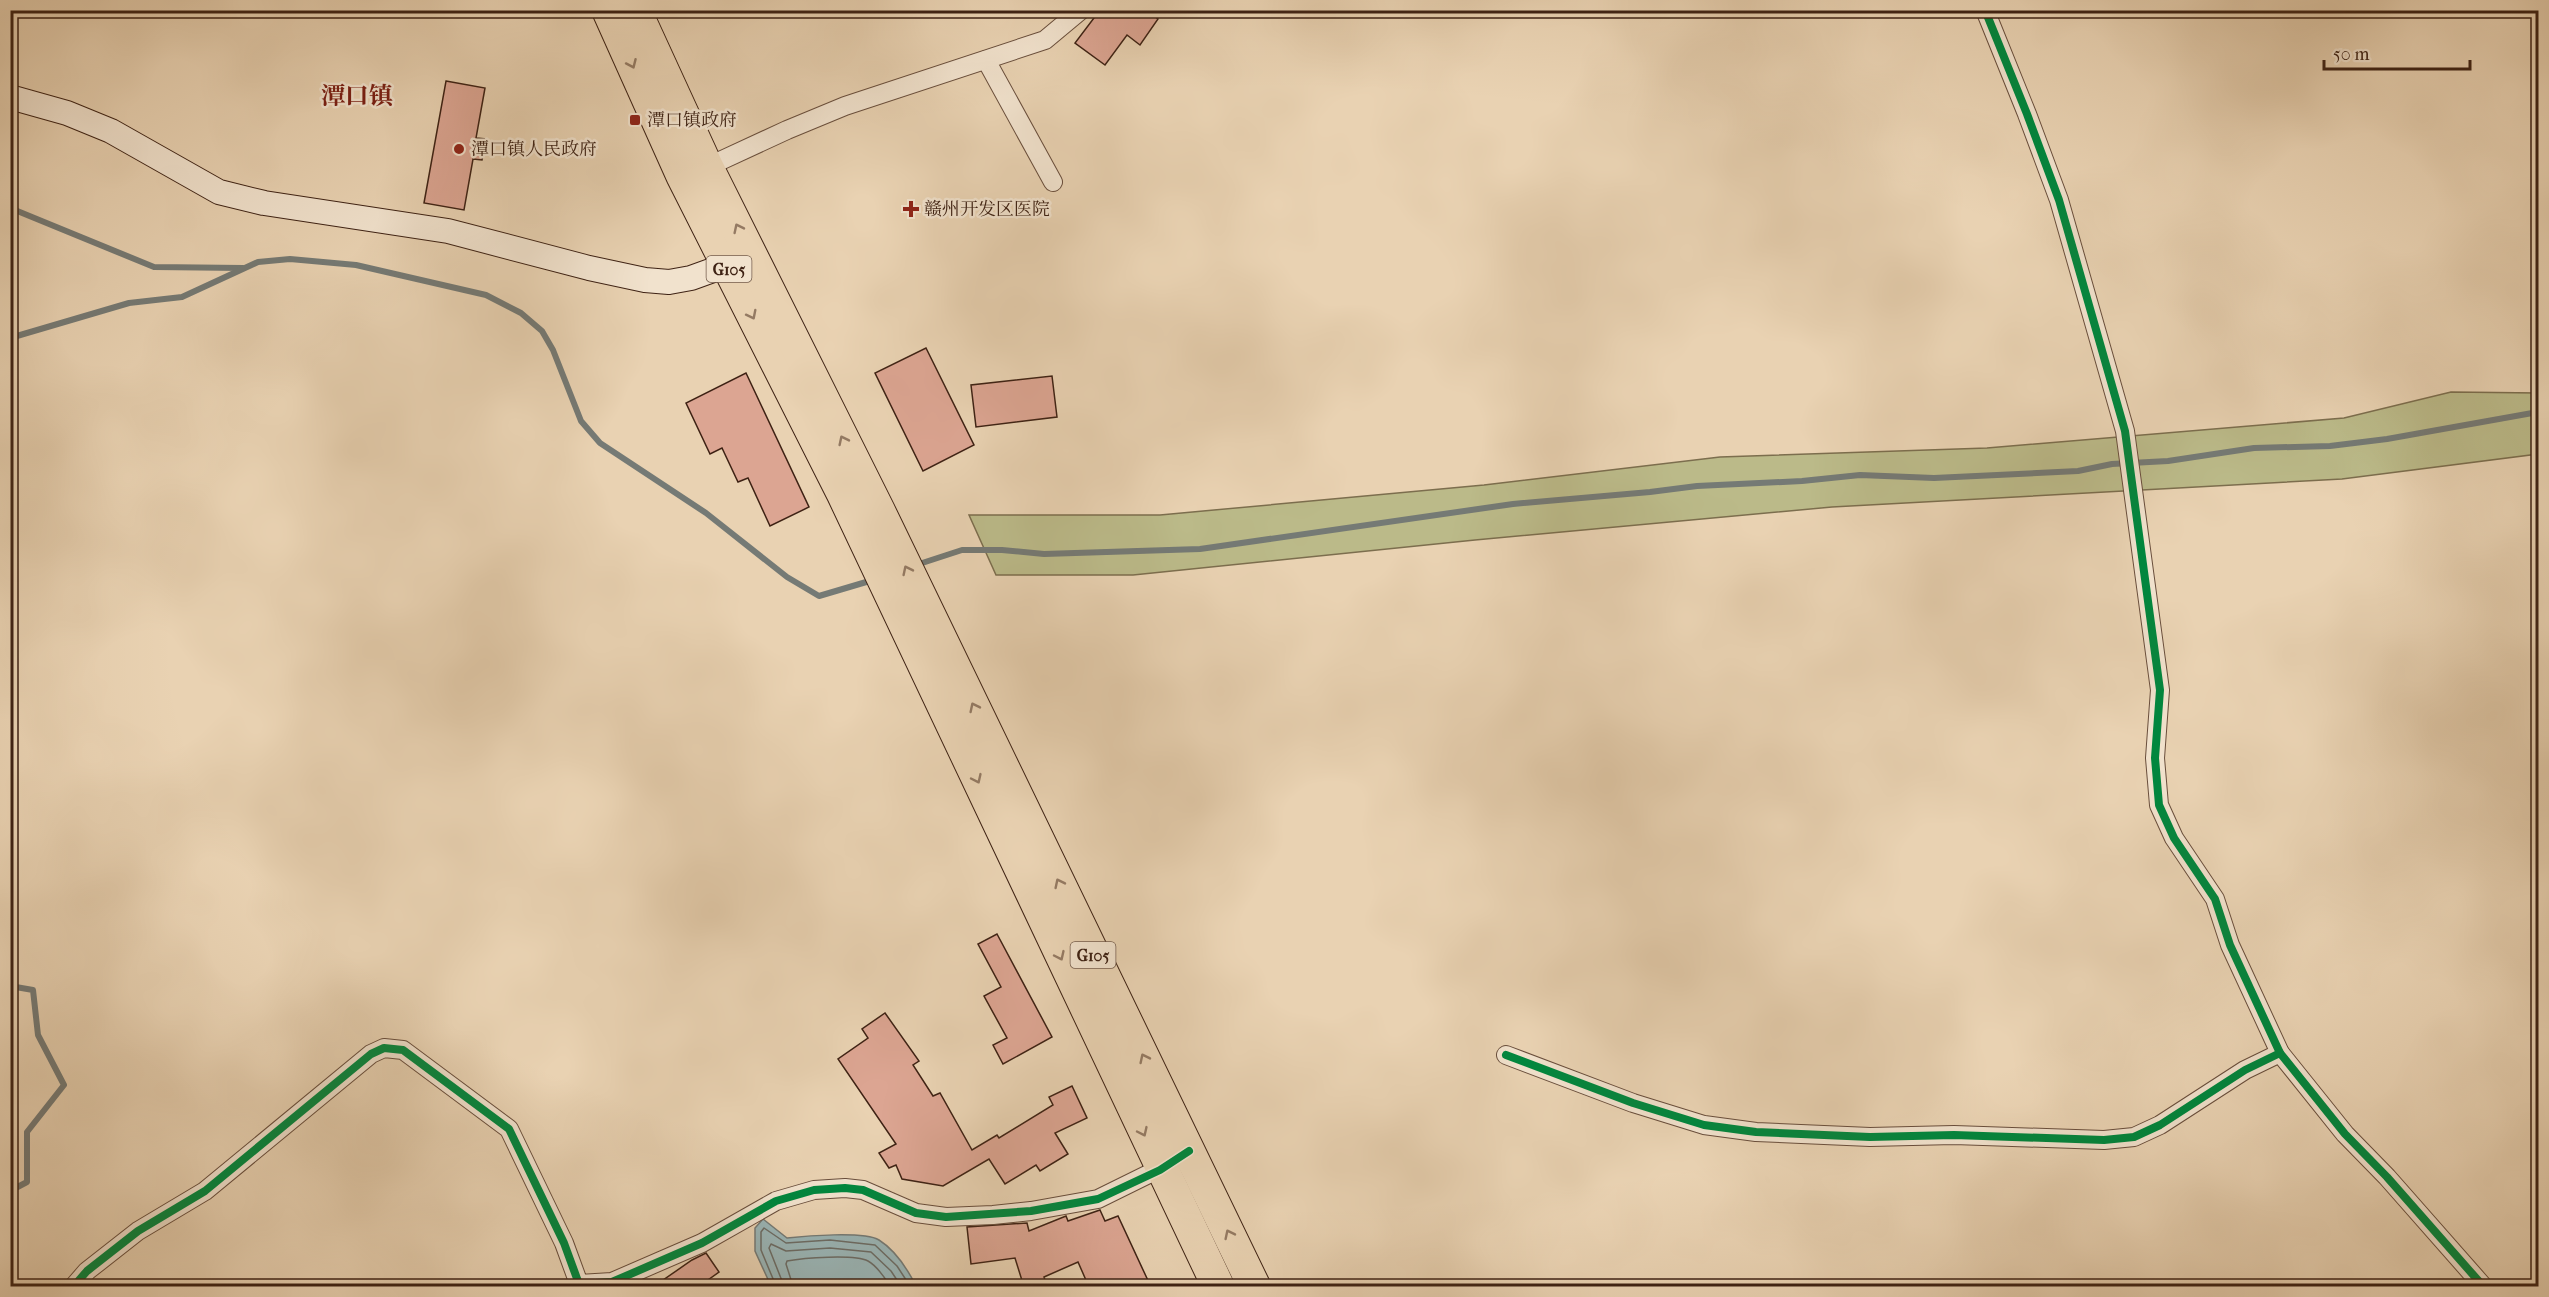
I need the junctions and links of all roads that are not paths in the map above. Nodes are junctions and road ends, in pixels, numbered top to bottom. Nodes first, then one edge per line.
1 (608, 10) edge
2 (635, 10) edge
3 (1081, 10) edge
4 (1984, 10) edge
5 (986, 60) junction
6 (10, 97) edge
7 (707, 167) junction
8 (1053, 182) dead end
9 (727, 265) junction
10 (853, 487) junction
11 (920, 627) junction
12 (2280, 1053) junction
13 (1506, 1055) dead end
14 (1189, 1151) junction
15 (1160, 1170) junction
16 (579, 1286) edge
17 (74, 1287) edge
18 (1218, 1287) edge
19 (1254, 1287) edge
20 (2483, 1287) edge

1 -> 9 highway, G105
2 - 7 highway, G105
3 - 5 street
4 - 12 street
5 - 7 street
5 - 8 street
6 - 9 street
10 -> 7 highway, G105
9 -> 10 highway, G105
10 - 11 highway, G105
14 -> 11 highway, G105
11 -> 15 highway, G105
12 - 13 street
12 - 20 street
14 - 15 street
19 -> 14 highway, G105
15 - 16 street
15 - 18 highway, G105
16 - 17 street

